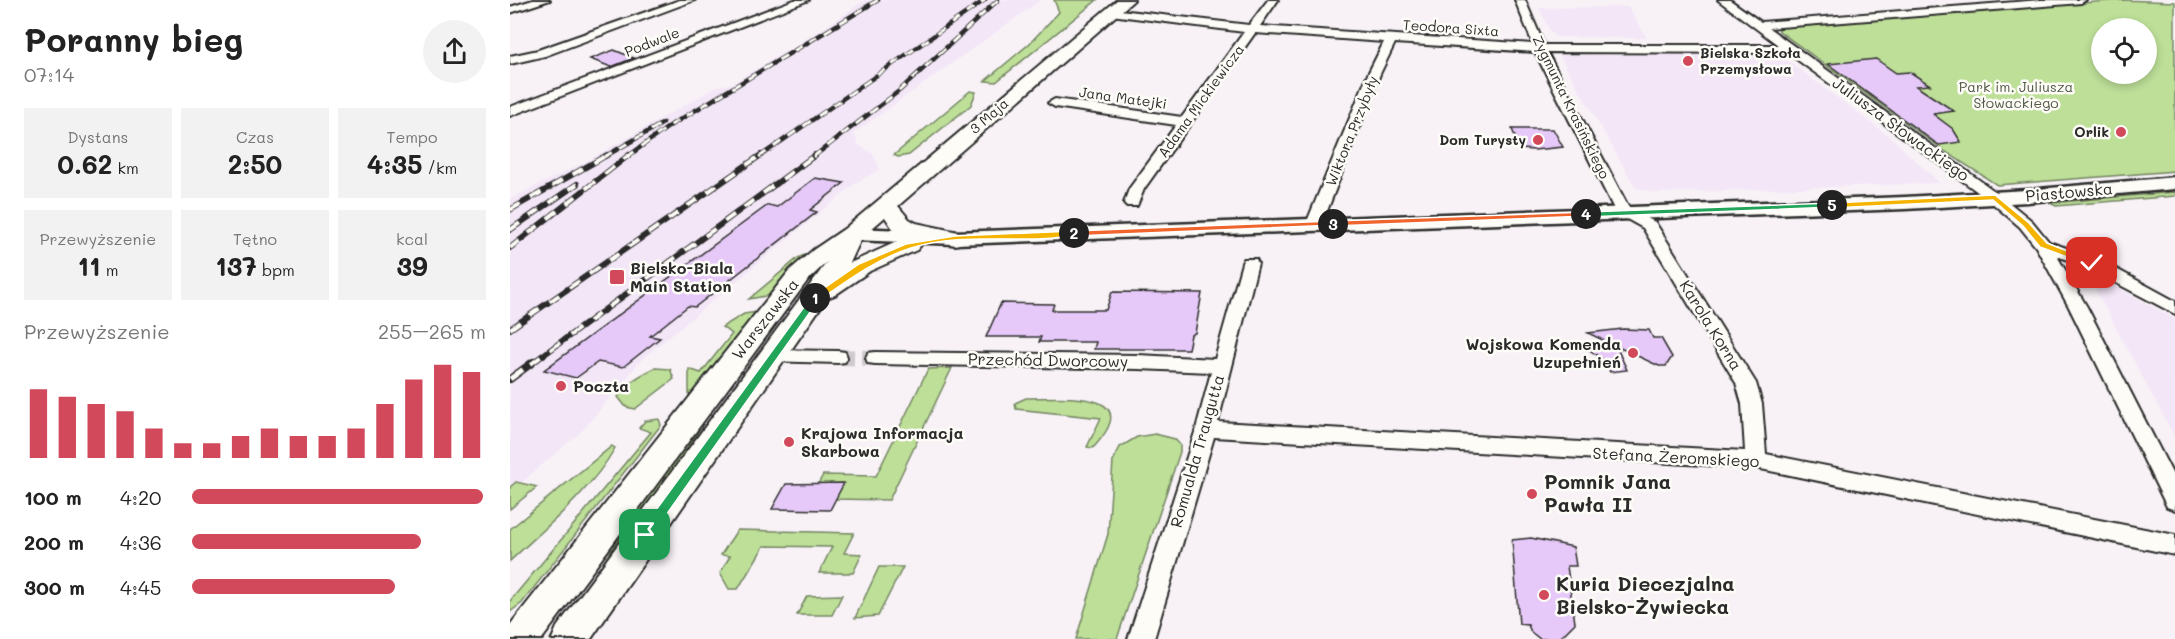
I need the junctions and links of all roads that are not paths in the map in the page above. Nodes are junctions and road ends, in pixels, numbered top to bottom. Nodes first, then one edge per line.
1 (545, 0) edge
2 (690, 0) edge
3 (804, 0) edge
4 (1273, 0) edge
5 (1520, 0) edge
6 (1723, 0) edge
7 (1969, 0) edge
8 (2081, 0) edge
9 (1119, 6) edge
10 (1984, 8) junction
11 (510, 10) edge
12 (1758, 26) junction
13 (1252, 30) junction
14 (1391, 39) junction
15 (1541, 49) junction
16 (1795, 52) junction
17 (510, 60) edge
18 (1056, 103) dead end
19 (510, 112) edge
20 (1186, 122) junction
21 (2175, 183) edge
22 (1995, 198) junction
23 (1132, 202) dead end
24 (886, 204) junction
25 (1624, 213) junction
26 (1314, 224) junction
27 (852, 234) junction
28 (955, 238) junction
29 (909, 245) junction
30 (2043, 245) junction
31 (1250, 263) dead end
32 (812, 301) junction
33 (2175, 308) edge
34 (772, 357) junction
35 (838, 357) tunnel mouth
36 (875, 358) tunnel mouth
37 (1222, 366) junction
38 (1206, 429) junction
39 (1756, 460) junction
40 (2175, 501) edge
41 (2175, 545) edge
42 (521, 639) edge
43 (570, 639) edge
44 (1141, 639) edge

1 - 11 street
2 - 17 street
3 - 19 street, Podwale
4 - 13 street, Adama Mickiewicza
5 - 15 street, Zygmunta Krasińskiego
6 - 12 street, Juliusza Słowackiego
7 - 10 street
8 - 10 street
9 - 13 street, Teodora Sixta
9 - 24 main road, 3 Maja
10 - 12 street
12 - 16 street, Juliusza Słowackiego
13 - 14 street, Teodora Sixta
13 - 20 street, Adama Mickiewicza
14 - 15 street, Teodora Sixta
14 - 26 street, Wiktora Przybyły
15 - 16 street, Teodora Sixta
15 - 25 street, Zygmunta Krasińskiego
16 - 22 street, Juliusza Słowackiego
18 - 20 street, Jana Matejki
20 - 23 street, Adama Mickiewicza
21 - 22 street, Piastowska
22 - 25 street, Piastowska
22 - 30 street, Juliusza Słowackiego
24 - 27 main road, 3 Maja
24 - 28 main road
25 - 26 street, Piastowska
25 - 39 street, Karola Korna
26 - 28 street, Piastowska
27 - 28 street, Piastowska
27 - 29 street, Piastowska
27 - 32 main road, Warszawska
27 - 42 main road, Warszawska
28 - 29 street, Piastowska
29 - 32 main road
30 - 33 street
30 - 40 street, Juliusza Słowackiego
31 - 37 street, Romualda Traugutta
32 - 34 main road, Warszawska
34 - 35 street
34 - 43 main road, Warszawska
36 - 37 street, Przechód Dworcowy
37 - 38 street, Romualda Traugutta
38 - 39 street, Stefana Żeromskiego
38 - 44 street, Romualda Traugutta
39 - 41 street, Stefana Żeromskiego

